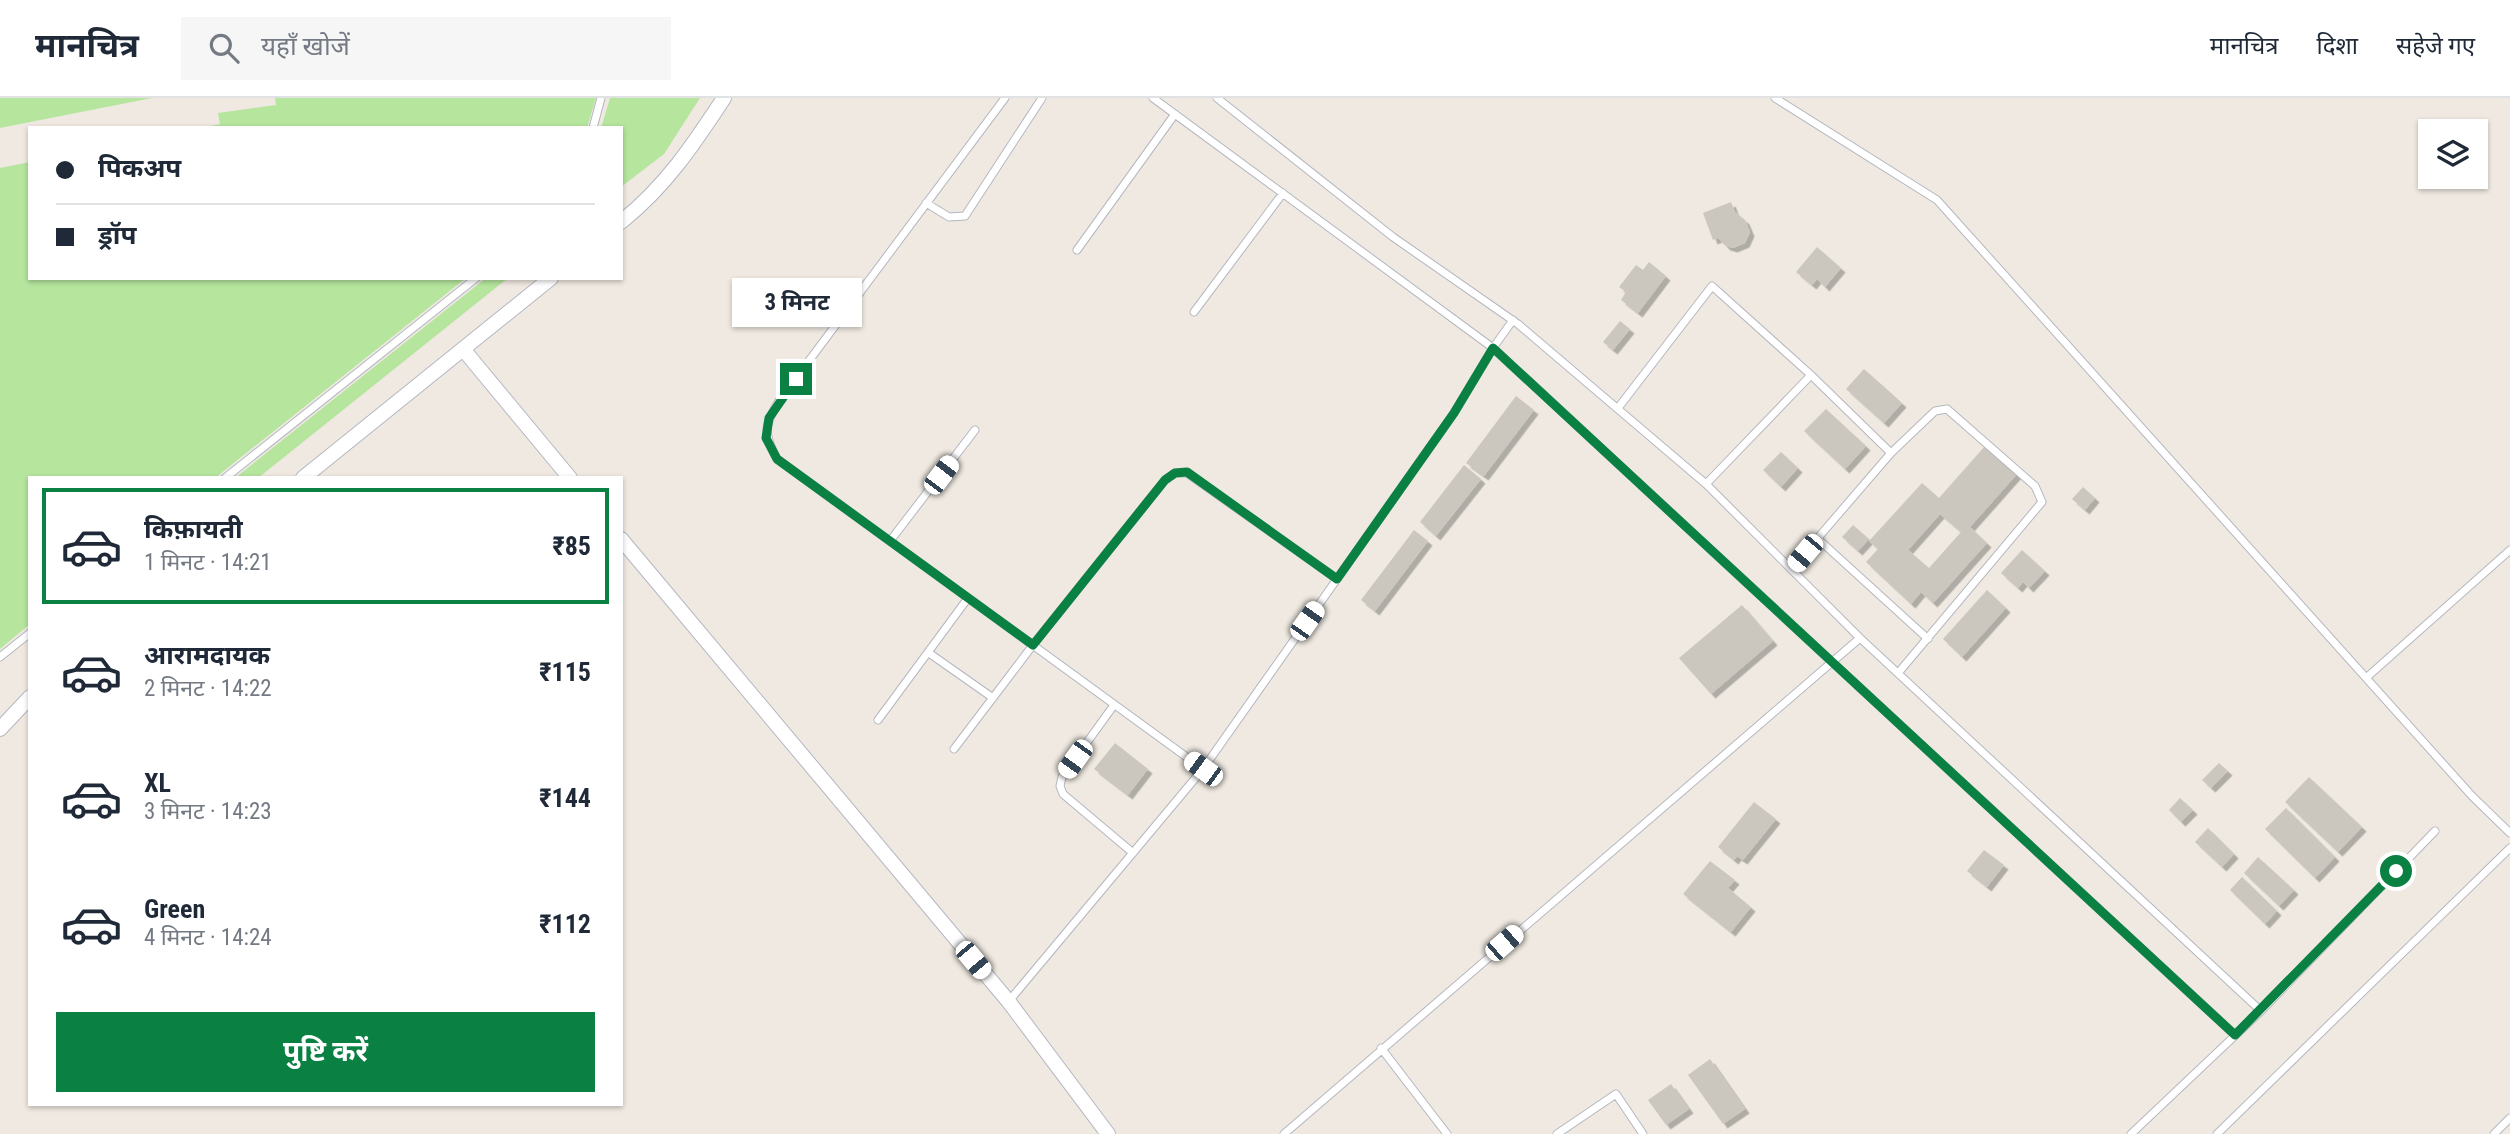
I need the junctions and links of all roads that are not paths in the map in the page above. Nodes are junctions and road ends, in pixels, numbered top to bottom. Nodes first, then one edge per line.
1 (601, 98) edge
2 (724, 98) edge
3 (1004, 98) edge
4 (1042, 98) edge
5 (1153, 98) edge
6 (1217, 98) edge
7 (1775, 98) edge
8 (1787, 101) edge
9 (1175, 114) junction
10 (594, 126) edge
11 (1283, 193) junction
12 (926, 203) junction
13 (623, 220) edge
14 (1077, 250) dead end
15 (473, 280) edge
16 (549, 280) edge
17 (1194, 313) dead end
18 (1513, 320) junction
19 (1493, 348) junction
20 (463, 349) junction
21 (1811, 375) junction
22 (1618, 408) junction
23 (975, 430) dead end
24 (1891, 453) junction
25 (228, 476) edge
26 (305, 476) edge
27 (568, 476) edge
28 (1706, 484) junction
29 (1818, 538) junction
30 (623, 541) edge
31 (890, 541) junction
32 (2510, 550) edge
33 (1792, 568) junction
34 (1337, 579) junction
35 (968, 598) junction
36 (28, 636) edge
37 (1860, 638) junction
38 (1928, 639) junction
39 (1033, 645) junction
40 (929, 653) junction
41 (0, 657) edge
42 (1832, 662) junction
43 (1899, 672) junction
44 (2366, 678) junction
45 (993, 698) junction
46 (28, 699) edge
47 (1114, 705) junction
48 (878, 720) dead end
49 (0, 729) edge
50 (954, 750) dead end
51 (1203, 769) junction
52 (2435, 831) dead end
53 (2510, 833) edge
54 (2510, 848) edge
55 (1133, 853) junction
56 (1009, 1002) junction
57 (2260, 1011) junction
58 (2235, 1035) junction
59 (1381, 1048) junction
60 (2510, 1118) edge
61 (1108, 1134) edge
62 (1284, 1134) edge
63 (1447, 1134) edge
64 (1557, 1134) edge
65 (1643, 1134) edge
66 (2131, 1134) edge
67 (2217, 1134) edge
68 (2494, 1134) edge

1 - 10 lane
2 - 13 street
3 - 12 lane
4 - 12 lane
5 - 9 lane
6 - 18 lane
7 - 8 lane
8 - 44 lane
9 - 11 lane
9 - 14 lane
11 - 17 lane
11 - 19 lane
12 - 31 lane
15 - 25 lane
16 - 20 street
18 - 19 lane
18 - 22 lane
19 - 34 lane
19 - 42 lane
20 - 26 street
20 - 27 street
21 - 22 lane
21 - 24 lane
21 - 28 lane
22 - 28 lane
23 - 31 lane
24 - 29 lane
24 - 38 lane
28 - 33 lane
29 - 33 lane
29 - 38 lane
30 - 56 street
31 - 35 lane
32 - 44 lane
33 - 37 lane
34 - 39 lane
34 - 51 lane
35 - 39 lane
35 - 40 lane
36 - 41 lane
37 - 42 lane
37 - 43 lane
38 - 43 lane
39 - 45 lane
39 - 47 lane
40 - 45 lane
40 - 48 lane
42 - 58 lane
42 - 59 lane
43 - 57 lane
44 - 53 lane
45 - 50 lane
46 - 49 street
47 - 51 lane
47 - 55 lane
51 - 55 lane
52 - 57 lane
54 - 67 lane
55 - 56 lane
56 - 61 street
57 - 58 lane
58 - 66 lane
59 - 62 lane
59 - 63 lane
60 - 68 lane
64 - 65 lane

